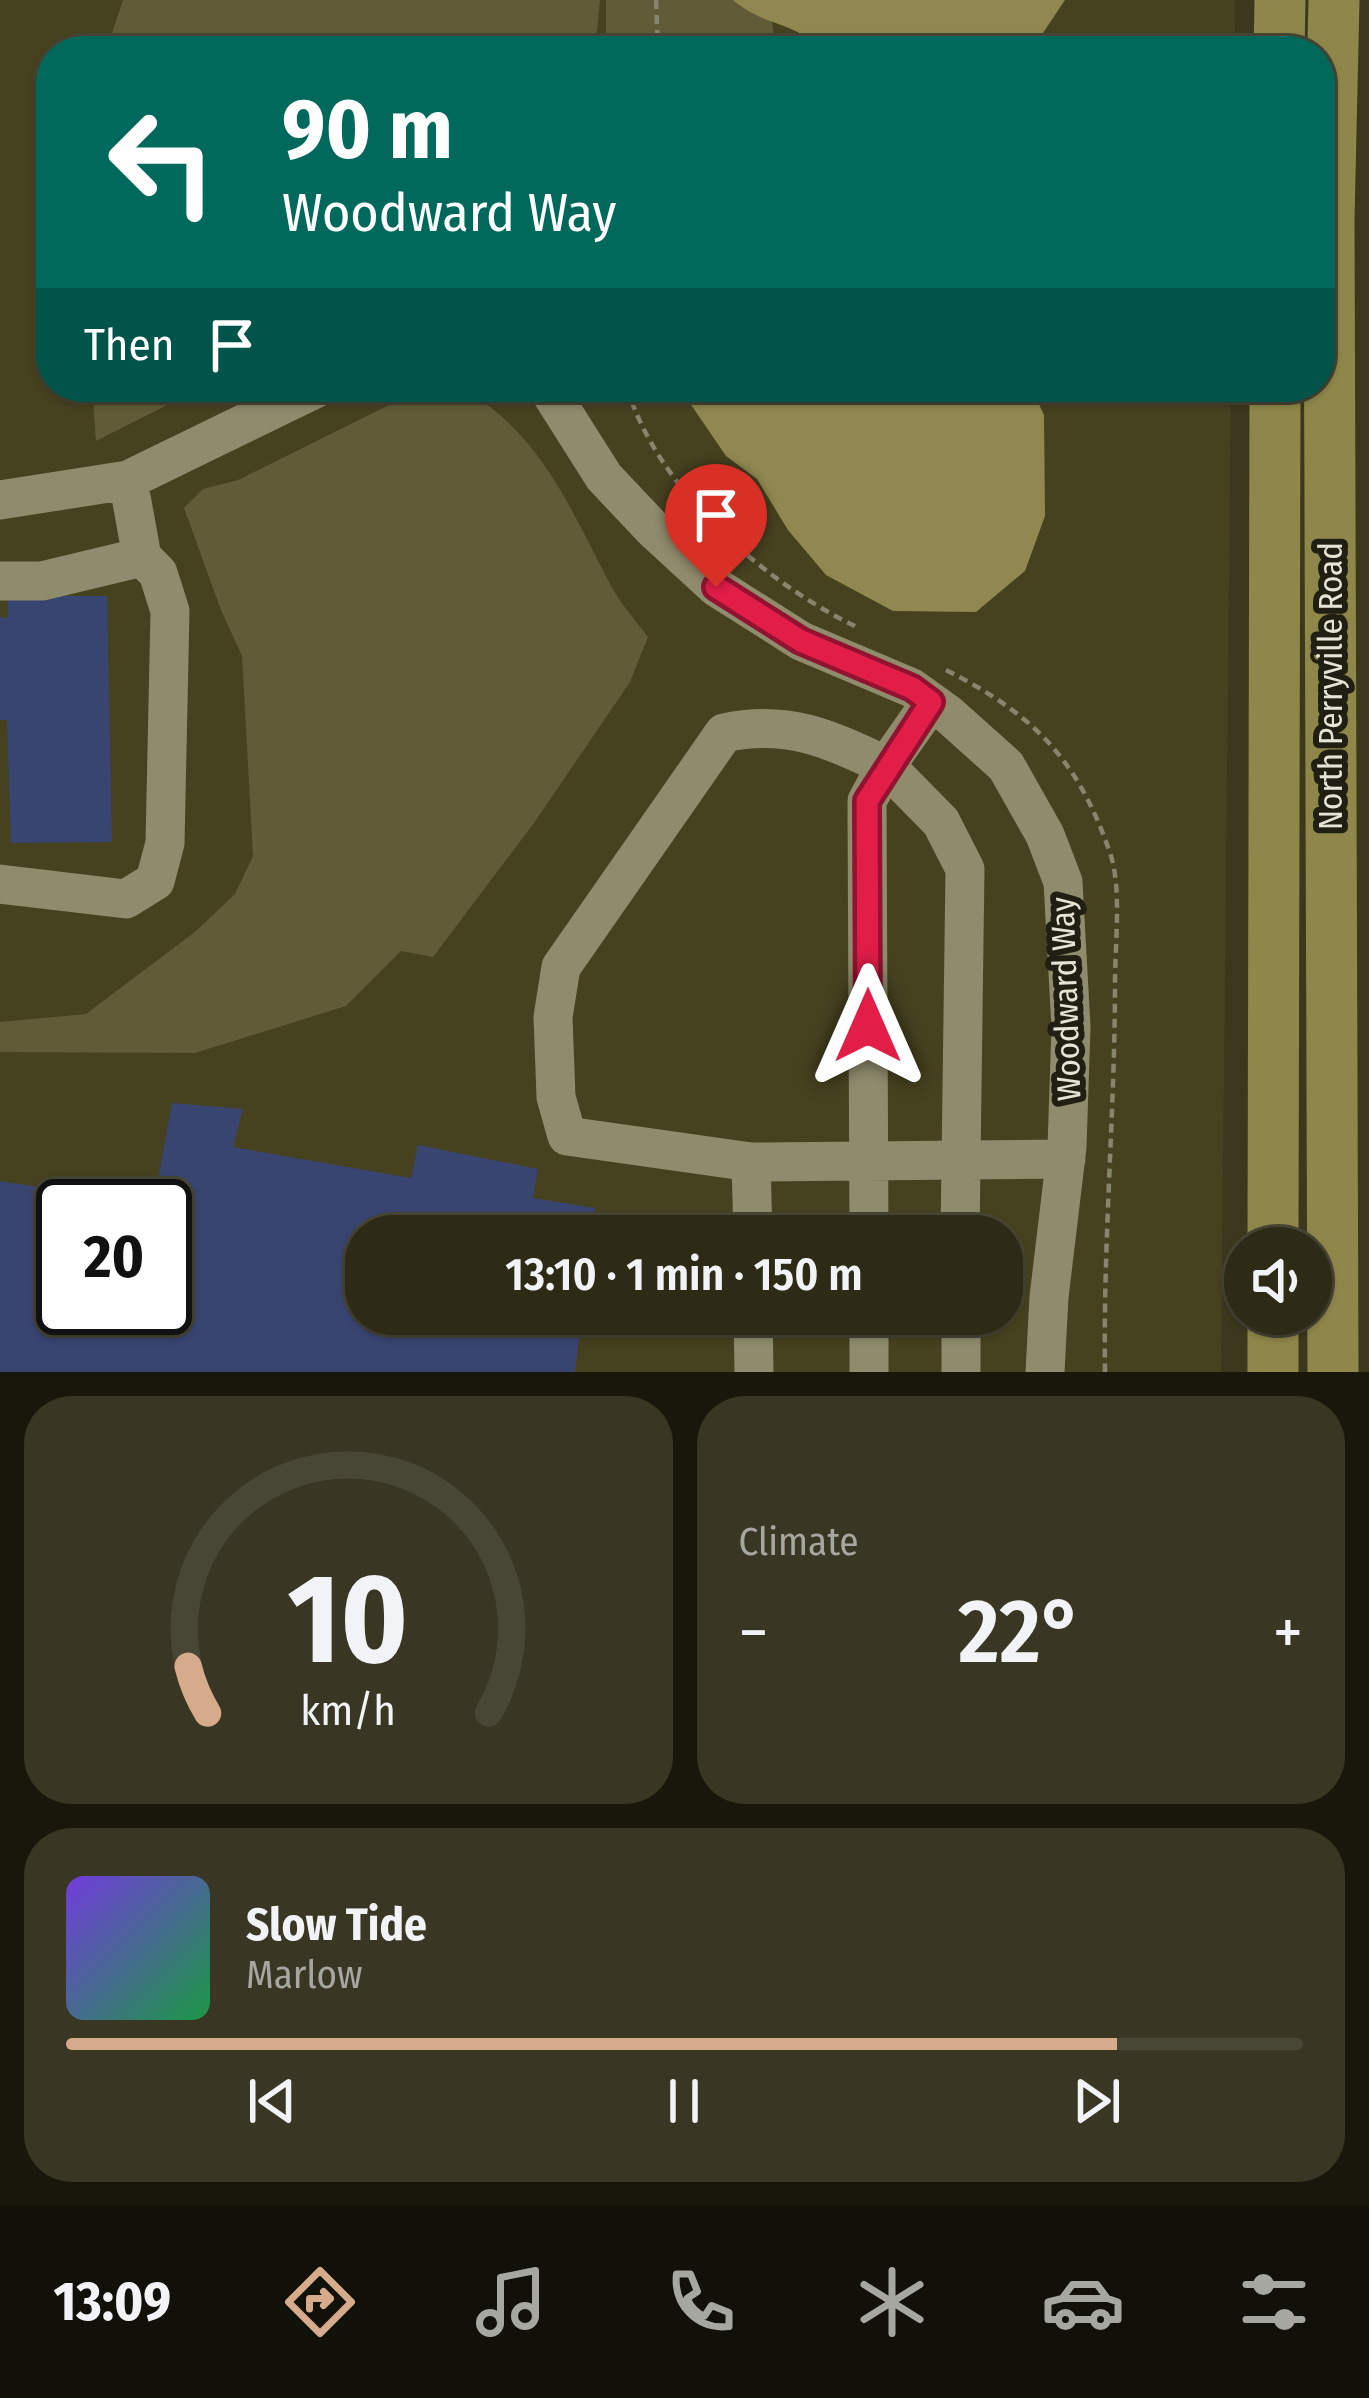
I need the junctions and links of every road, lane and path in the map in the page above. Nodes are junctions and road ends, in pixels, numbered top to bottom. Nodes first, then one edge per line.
1 (656, 0) edge
2 (1280, 0) edge
3 (1334, 0) edge
4 (657, 36) edge
5 (1279, 36) edge
6 (1333, 36) edge
7 (288, 402) edge
8 (556, 402) edge
9 (1275, 402) edge
10 (1326, 402) edge
11 (128, 480) junction
12 (0, 500) edge
13 (142, 557) junction
14 (0, 581) edge
15 (931, 702) junction
16 (886, 766) junction
17 (0, 884) edge
18 (1066, 1159) junction
19 (869, 1161) junction
20 (960, 1161) junction
21 (751, 1162) junction
22 (752, 1215) edge
23 (869, 1215) edge
24 (960, 1215) edge
25 (1273, 1227) edge
26 (753, 1335) edge
27 (869, 1335) edge
28 (961, 1335) edge
29 (1273, 1335) edge
30 (754, 1372) edge
31 (868, 1372) edge
32 (962, 1372) edge
33 (1045, 1372) edge
34 (1273, 1372) edge
35 (1333, 1372) edge

1 - 4 path
2 - 5 main road
3 - 6 main road, North Perryville Road
7 - 11 lane
8 - 15 lane, Woodward Way
9 - 25 main road, North Perryville Road
10 - 35 main road, North Perryville Road
11 - 12 lane
11 - 13 lane
13 - 14 lane
13 - 17 lane
15 - 16 lane
15 - 18 lane, Woodward Way
16 - 19 lane
16 - 20 lane
16 - 21 lane
18 - 20 lane
18 - 33 lane, Woodward Way
19 - 20 lane
19 - 21 lane
19 - 23 lane
20 - 24 lane
21 - 22 lane
26 - 30 lane
27 - 31 lane
28 - 32 lane
29 - 34 main road

